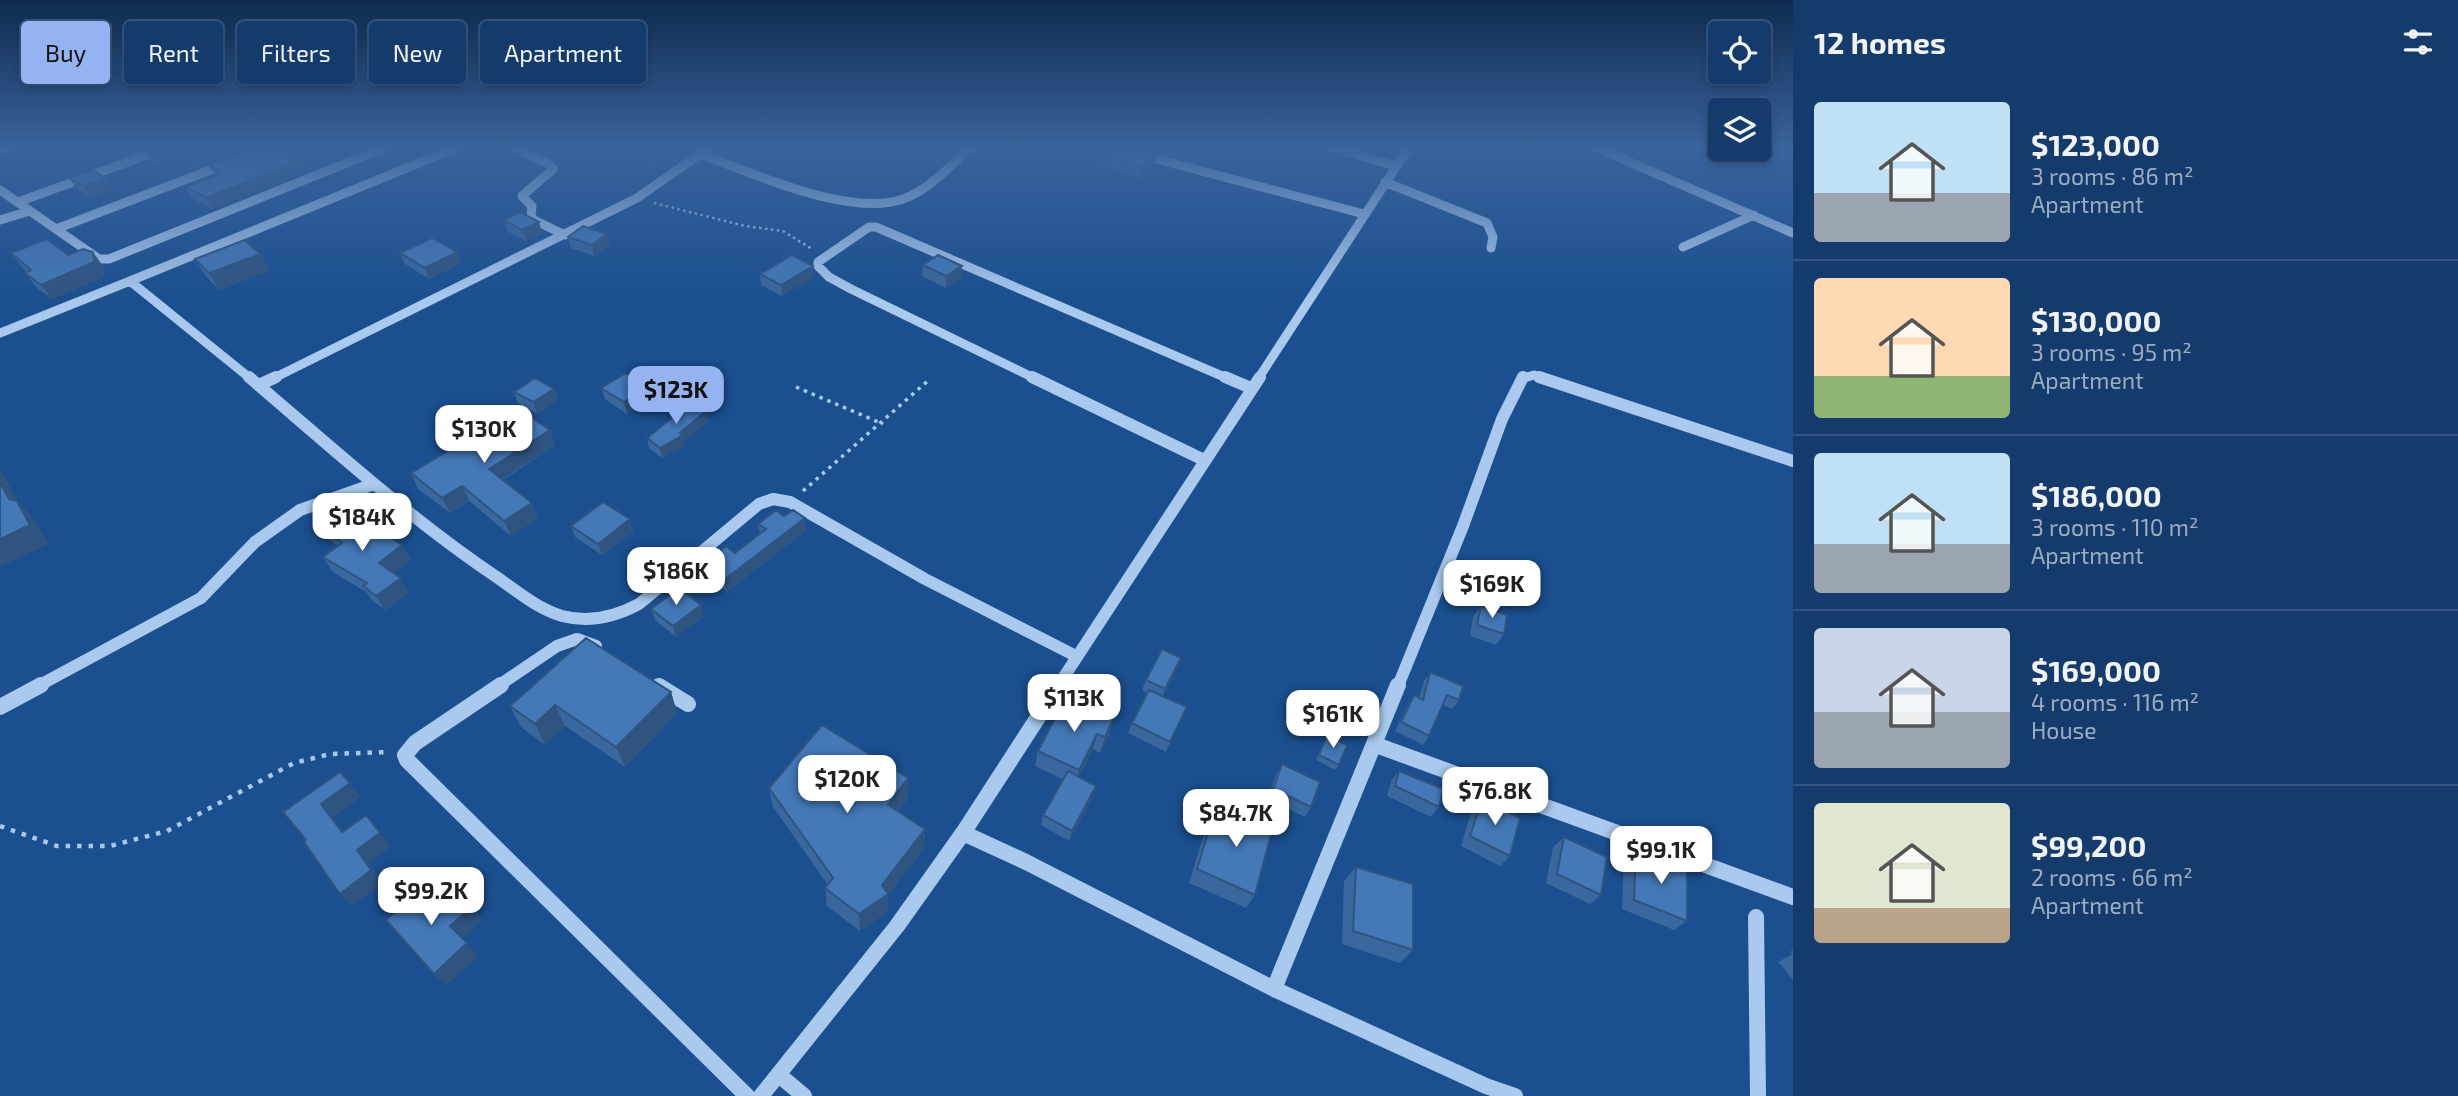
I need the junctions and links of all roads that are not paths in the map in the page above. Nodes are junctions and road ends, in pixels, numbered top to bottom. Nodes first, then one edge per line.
1 (12, 198) edge
2 (29, 198) edge
3 (136, 198) edge
4 (260, 198) edge
5 (333, 198) edge
6 (524, 198) edge
7 (637, 198) edge
8 (839, 198) edge
9 (906, 198) edge
10 (1304, 198) edge
11 (1374, 198) edge
12 (1425, 198) edge
13 (1715, 198) edge
14 (18, 202) junction
15 (30, 211) junction
16 (1364, 214) junction
17 (1754, 215) junction
18 (0, 220) edge
19 (56, 229) junction
20 (1793, 233) edge
21 (565, 235) junction
22 (1491, 247) dead end
23 (1684, 247) dead end
24 (130, 281) junction
25 (0, 333) edge
26 (260, 385) junction
27 (1251, 388) junction
28 (1204, 460) junction
29 (1793, 461) edge
30 (374, 484) junction
31 (605, 652) edge
32 (1076, 656) junction
33 (640, 674) edge
34 (688, 704) dead end
35 (0, 708) edge
36 (1376, 745) junction
37 (963, 833) junction
38 (1793, 897) edge
39 (1756, 916) dead end
40 (1274, 989) junction
41 (779, 1075) junction
42 (1484, 1091) edge
43 (747, 1096) edge
44 (761, 1096) edge
45 (804, 1096) edge
46 (1515, 1096) edge
47 (1758, 1096) edge

1 - 14 street
2 - 14 street
3 - 19 street
4 - 19 street
5 - 24 street
6 - 21 street
7 - 21 street
8 - 9 street
10 - 16 street
11 - 16 street
12 - 22 street
13 - 17 street
14 - 15 street
15 - 18 street
15 - 19 street
16 - 27 street
17 - 20 street
17 - 23 street
21 - 26 street
24 - 25 street
24 - 26 street
26 - 30 street
27 - 28 street
27 - 28 street
28 - 32 street
29 - 36 street
30 - 32 street
30 - 35 street
31 - 43 street
32 - 37 street
33 - 34 street
36 - 38 street
36 - 40 street
37 - 40 street
37 - 41 street
39 - 47 street
40 - 42 street
41 - 44 street
41 - 45 street
42 - 46 street

